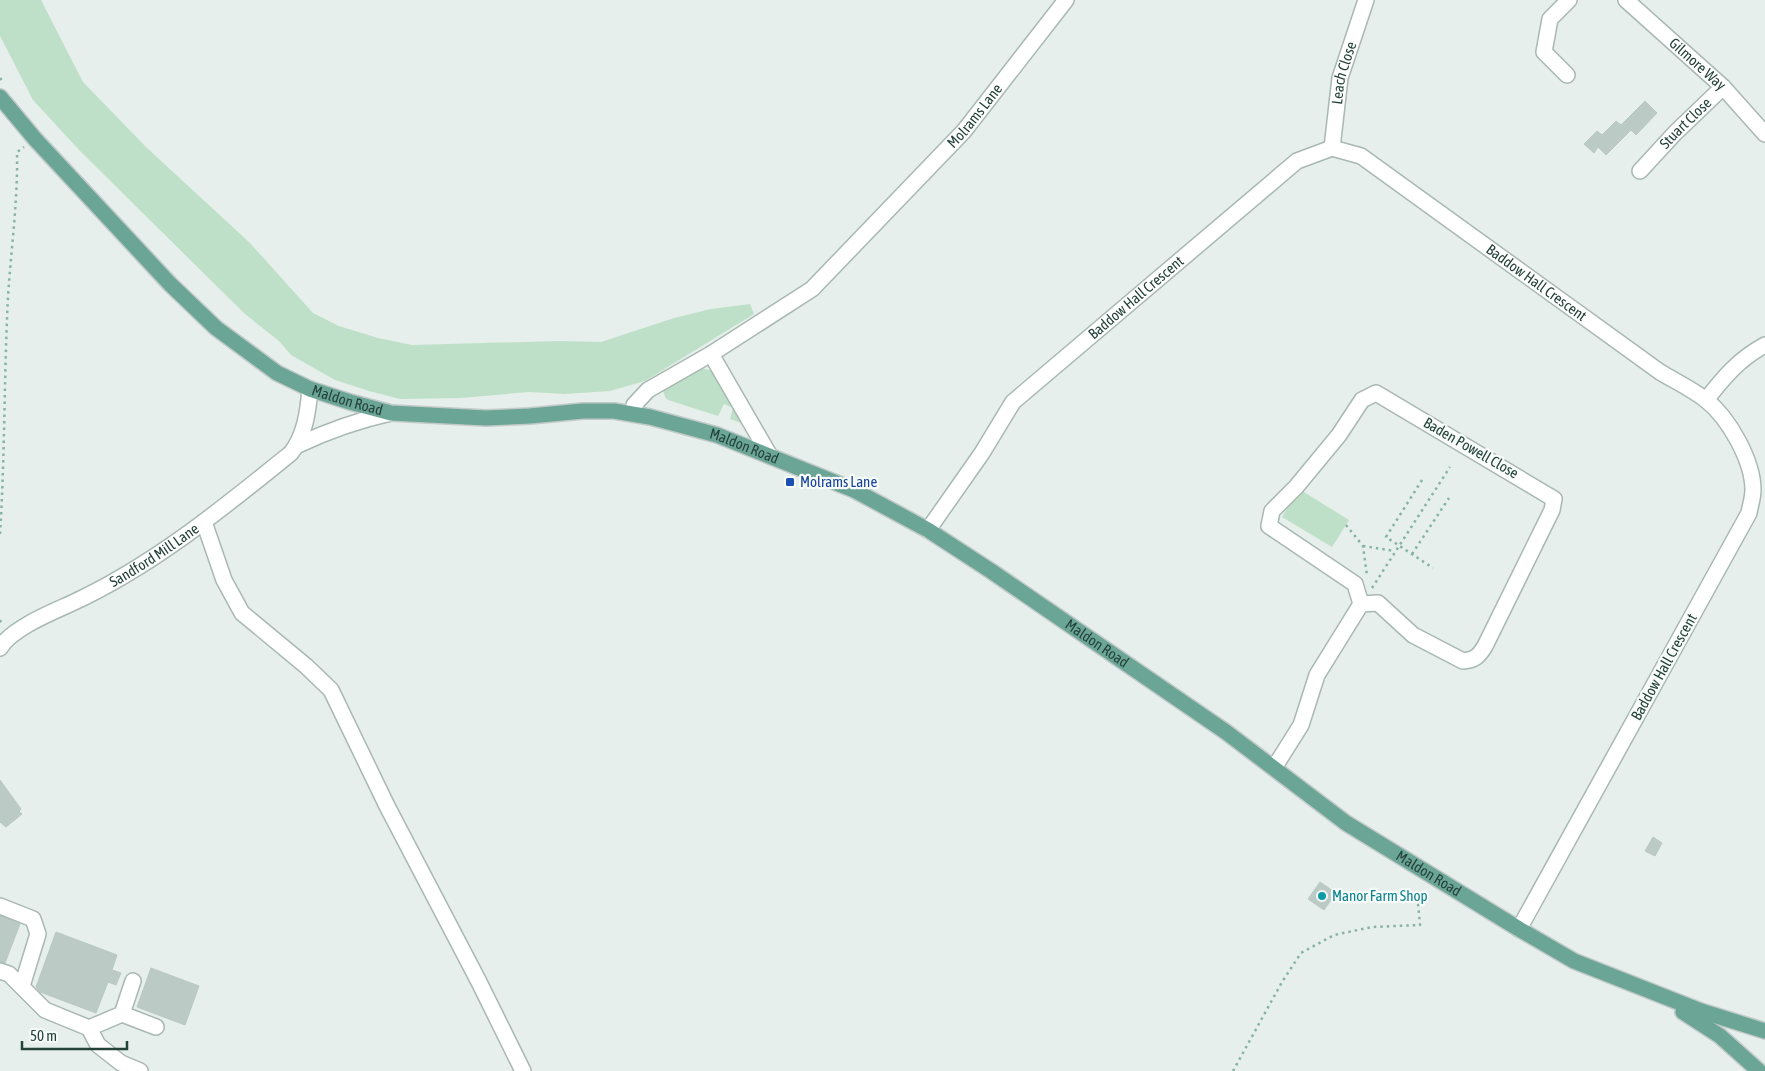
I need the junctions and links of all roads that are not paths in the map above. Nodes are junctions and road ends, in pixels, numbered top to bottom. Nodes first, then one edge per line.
1 (1066, 0) edge
2 (1366, 0) edge
3 (1568, 0) edge
4 (1626, 0) edge
5 (1567, 75) dead end
6 (1723, 87) junction
7 (0, 97) edge
8 (1765, 134) edge
9 (1332, 148) junction
10 (1650, 168) dead end
11 (1765, 345) edge
12 (711, 354) junction
13 (310, 389) junction
14 (1706, 400) junction
15 (391, 413) junction
16 (633, 413) junction
17 (298, 445) junction
18 (770, 456) junction
19 (204, 522) junction
20 (928, 530) junction
21 (1361, 604) junction
22 (0, 648) edge
23 (1274, 768) junction
24 (0, 906) edge
25 (1519, 929) junction
26 (0, 971) edge
27 (133, 981) dead end
28 (22, 986) junction
29 (1642, 989) junction
30 (122, 1014) junction
31 (156, 1027) dead end
32 (89, 1028) junction
33 (1765, 1031) edge
34 (140, 1071) edge
35 (523, 1071) edge
36 (1758, 1071) edge

1 - 12 street, Molrams Lane
2 - 9 street, Leach Close
3 - 5 street
4 - 6 street, Gilmore Way
6 - 8 street, Gilmore Way
6 - 10 street, Stuart Close
7 - 13 main road, Maldon Road
9 - 14 street, Baddow Hall Crescent
9 - 20 street, Baddow Hall Crescent
11 - 14 street
12 - 16 street, Molrams Lane
12 - 18 street
13 - 15 main road, Maldon Road
13 - 17 street
14 - 25 street, Baddow Hall Crescent
15 - 16 main road, Maldon Road
15 - 17 street, Sandford Mill Lane
16 - 18 main road, Maldon Road
17 - 19 street, Sandford Mill Lane
18 - 20 main road, Maldon Road
19 - 22 street, Sandford Mill Lane
19 - 35 street
20 - 23 main road, Maldon Road
21 - 21 street, Baden Powell Close
21 - 23 street
23 - 25 main road, Maldon Road
24 - 28 street
25 - 29 main road, Maldon Road
26 - 28 street
27 - 30 street
28 - 32 street
29 - 33 main road, Maldon Road
29 - 36 main road, Maldon Road
30 - 31 street
30 - 32 street
32 - 34 street

